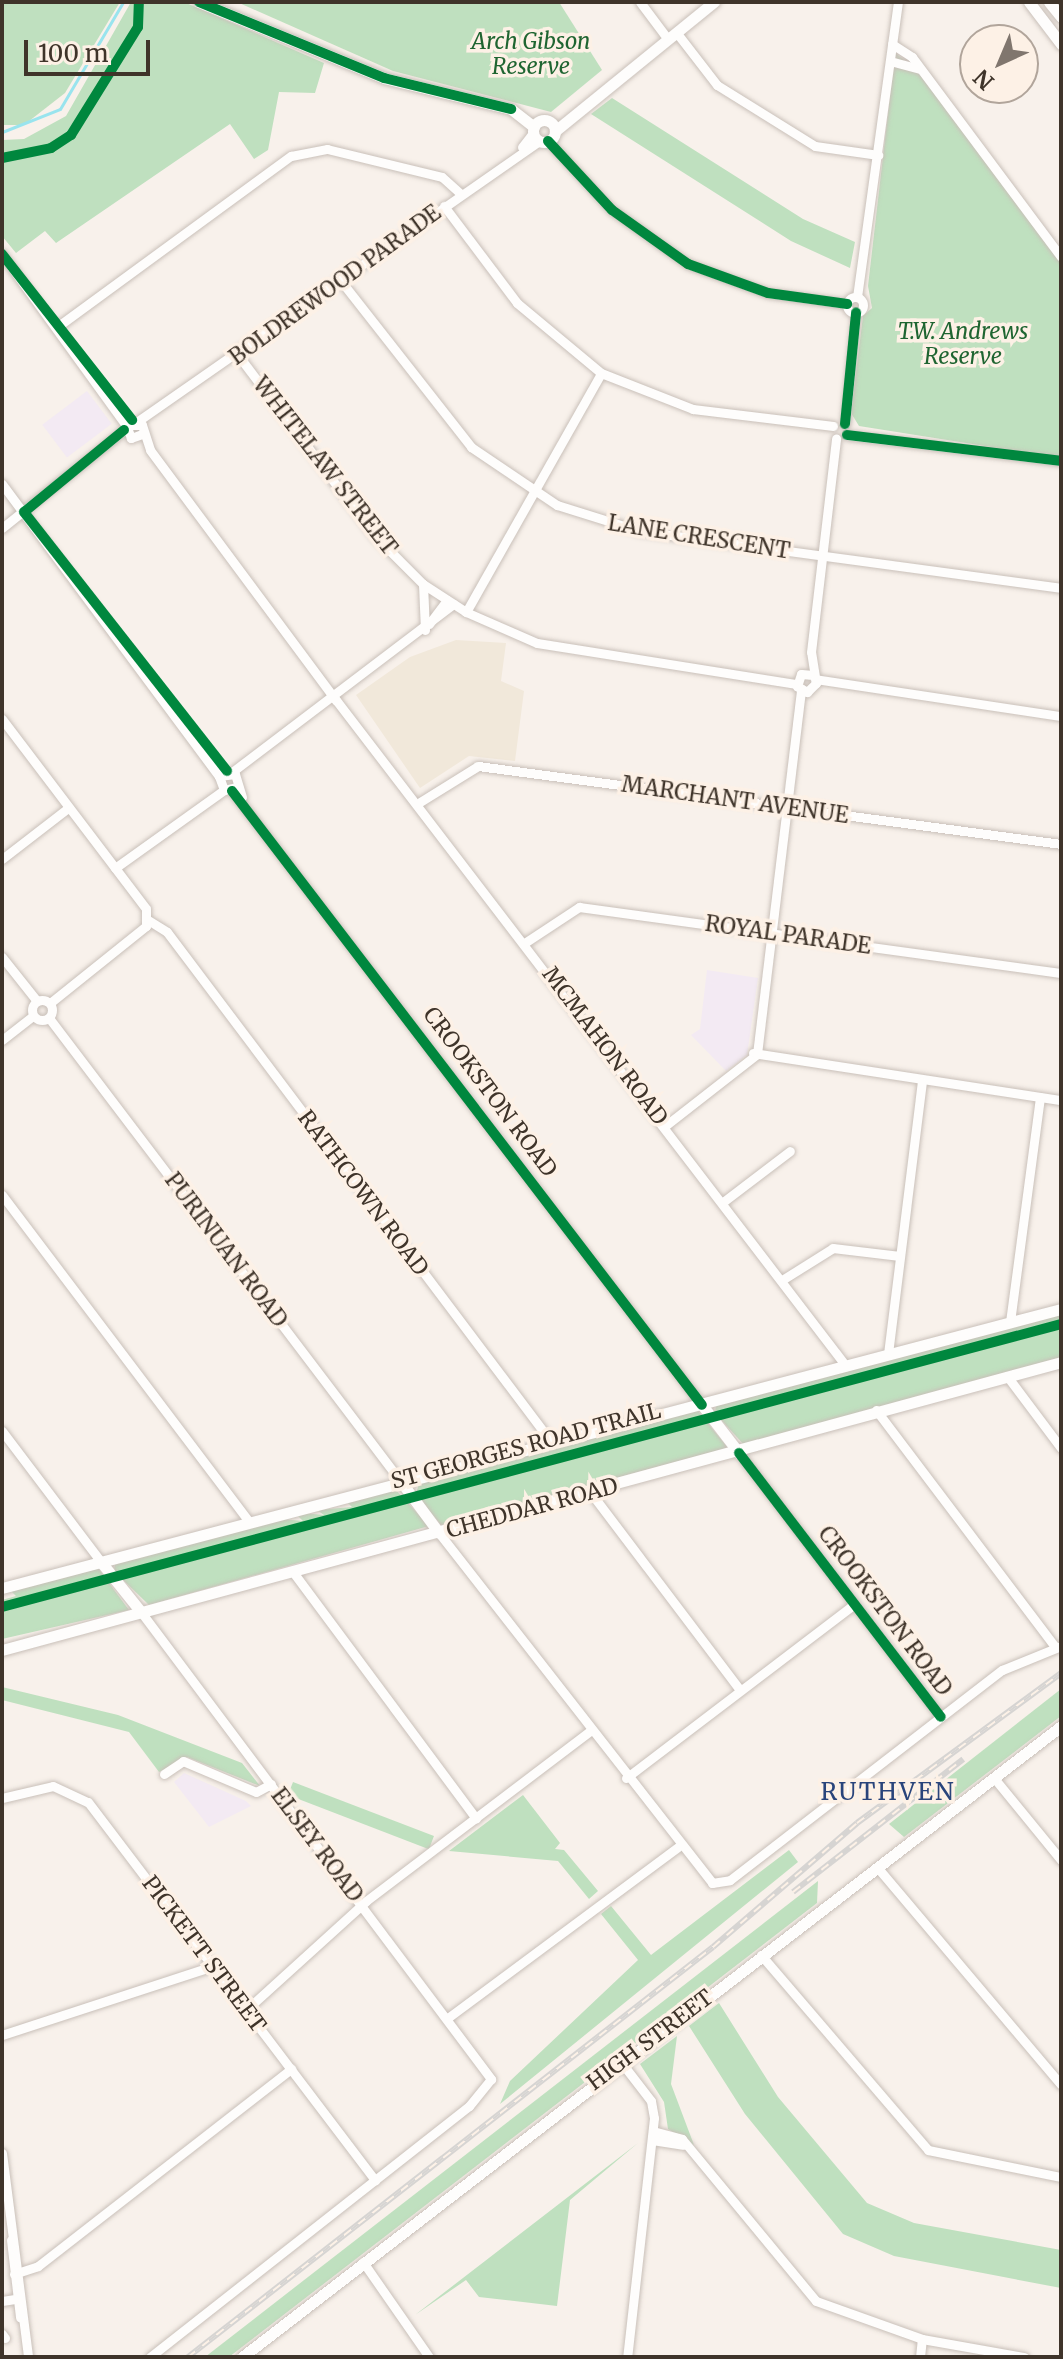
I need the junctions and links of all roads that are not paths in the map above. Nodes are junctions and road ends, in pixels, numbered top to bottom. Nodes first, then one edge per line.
1 (199, 2) edge
2 (640, 2) edge
3 (714, 2) edge
4 (898, 2) edge
5 (1029, 2) edge
6 (1049, 2) edge
7 (1061, 17) edge
8 (672, 35) junction
9 (892, 44) junction
10 (1061, 44) edge
11 (890, 61) junction
12 (919, 69) junction
13 (545, 131) junction
14 (878, 155) junction
15 (461, 194) junction
16 (444, 206) junction
17 (2, 254) edge
18 (1061, 257) edge
19 (341, 281) junction
20 (857, 297) junction
21 (847, 304) junction
22 (856, 313) junction
23 (57, 327) junction
24 (238, 355) junction
25 (601, 373) junction
26 (134, 430) junction
27 (840, 431) junction
28 (1061, 461) edge
29 (2, 484) edge
30 (533, 492) junction
31 (24, 512) junction
32 (2, 528) edge
33 (823, 556) junction
34 (423, 584) junction
35 (1061, 588) edge
36 (456, 606) junction
37 (425, 630) junction
38 (806, 682) junction
39 (338, 698) junction
40 (1061, 716) edge
41 (2, 719) edge
42 (228, 781) junction
43 (420, 802) junction
44 (789, 807) junction
45 (68, 808) junction
46 (1061, 844) edge
47 (2, 859) edge
48 (115, 868) junction
49 (147, 923) junction
50 (772, 933) junction
51 (526, 942) junction
52 (2, 957) edge
53 (1061, 973) edge
54 (37, 1001) junction
55 (50, 1003) junction
56 (33, 1016) junction
57 (49, 1018) junction
58 (2, 1040) edge
59 (754, 1054) junction
60 (922, 1082) junction
61 (1040, 1097) junction
62 (1061, 1100) edge
63 (665, 1126) junction
64 (790, 1151) dead end
65 (2, 1195) edge
66 (723, 1202) junction
67 (900, 1256) junction
68 (782, 1280) junction
69 (1061, 1309) edge
70 (1010, 1322) junction
71 (888, 1354) junction
72 (1061, 1362) edge
73 (846, 1366) junction
74 (1007, 1376) junction
75 (702, 1405) junction
76 (876, 1410) junction
77 (2, 1431) edge
78 (552, 1443) junction
79 (1061, 1448) edge
80 (739, 1453) junction
81 (402, 1483) junction
82 (591, 1493) junction
83 (250, 1523) junction
84 (439, 1533) junction
85 (101, 1562) junction
86 (293, 1572) junction
87 (2, 1588) edge
88 (854, 1604) junction
89 (141, 1612) junction
90 (1059, 1647) edge
91 (2, 1650) edge
92 (740, 1690) junction
93 (941, 1717) junction
94 (1061, 1726) edge
95 (590, 1731) junction
96 (164, 1774) dead end
97 (626, 1778) junction
98 (994, 1778) junction
99 (271, 1784) junction
100 (2, 1798) edge
101 (476, 1818) junction
102 (676, 1844) junction
103 (1061, 1860) edge
104 (877, 1867) junction
105 (363, 1906) junction
106 (761, 1955) junction
107 (213, 1966) junction
108 (246, 2010) junction
109 (449, 2017) junction
110 (14, 2034) junction
111 (2, 2035) edge
112 (2, 2042) edge
113 (621, 2062) junction
114 (291, 2069) junction
115 (1061, 2085) edge
116 (653, 2135) junction
117 (2, 2153) edge
118 (1061, 2177) edge
119 (375, 2180) junction
120 (359, 2265) junction
121 (18, 2274) junction
122 (20, 2298) junction
123 (2, 2301) edge
124 (922, 2339) junction
125 (423, 2346) junction
126 (28, 2357) edge
127 (150, 2357) edge
128 (242, 2357) edge
129 (429, 2357) edge
130 (437, 2357) edge
131 (627, 2357) edge
132 (920, 2357) edge
133 (1024, 2357) edge

1 - 13 main road
2 - 8 street
3 - 8 main road, BOLDREWOOD PARADE
4 - 9 street
5 - 10 main road
6 - 7 main road
8 - 13 main road, BOLDREWOOD PARADE
8 - 14 street
9 - 11 street
9 - 12 street
11 - 12 street
11 - 14 street
12 - 18 street
13 - 15 street, BOLDREWOOD PARADE
13 - 21 street
14 - 20 street
15 - 16 street, BOLDREWOOD PARADE
15 - 23 street
16 - 19 street, BOLDREWOOD PARADE
16 - 25 street
17 - 23 street, MCMAHON ROAD
19 - 24 street, BOLDREWOOD PARADE
19 - 30 street, LANE CRESCENT
20 - 21 street
20 - 22 street
21 - 22 street
22 - 27 street
23 - 26 street, MCMAHON ROAD
24 - 26 street, BOLDREWOOD PARADE
24 - 34 street, WHITELAW STREET
25 - 27 street
25 - 30 street
26 - 31 street, BOLDREWOOD PARADE
26 - 39 street, MCMAHON ROAD
27 - 28 street
27 - 33 street
29 - 31 street, CROOKSTON ROAD
30 - 33 street, LANE CRESCENT
30 - 36 street
31 - 32 street, BOLDREWOOD PARADE
31 - 42 street, CROOKSTON ROAD
33 - 35 street, LANE CRESCENT
33 - 38 street
34 - 36 street, WHITELAW STREET
34 - 37 street
36 - 37 street
36 - 38 street, WHITELAW STREET
37 - 39 street
38 - 40 street, WHITELAW STREET
38 - 44 street
39 - 42 street
39 - 43 street, MCMAHON ROAD
41 - 45 street, RATHCOWN ROAD
42 - 48 street
42 - 75 street, CROOKSTON ROAD
43 - 44 street, MARCHANT AVENUE
43 - 51 street, MCMAHON ROAD
44 - 46 street, MARCHANT AVENUE
44 - 50 street
45 - 47 street
45 - 48 street, RATHCOWN ROAD
48 - 49 street, RATHCOWN ROAD
49 - 55 street
49 - 78 street, RATHCOWN ROAD
50 - 51 street, ROYAL PARADE
50 - 53 street, ROYAL PARADE
50 - 59 street
51 - 63 street, MCMAHON ROAD
52 - 54 street
54 - 55 street
54 - 56 street
55 - 57 street
56 - 57 street
56 - 58 street
57 - 81 street, PURINUAN ROAD
59 - 60 street
59 - 63 street
60 - 61 street
60 - 67 street
61 - 62 street
61 - 70 street
63 - 66 street, MCMAHON ROAD
64 - 66 street
65 - 83 street
66 - 68 street, MCMAHON ROAD
67 - 68 street
67 - 71 street
68 - 73 street, MCMAHON ROAD
69 - 70 main road
70 - 71 main road
71 - 73 main road
72 - 74 main road, CHEDDAR ROAD
73 - 75 main road
74 - 76 main road, CHEDDAR ROAD
74 - 79 street
75 - 78 main road
75 - 80 main road
76 - 80 main road, CHEDDAR ROAD
76 - 90 street
77 - 85 street
78 - 81 main road
80 - 82 main road, CHEDDAR ROAD
80 - 88 street, CROOKSTON ROAD
81 - 83 main road
81 - 84 main road
82 - 84 main road, CHEDDAR ROAD
82 - 92 street
83 - 85 main road
84 - 86 main road, CHEDDAR ROAD
84 - 95 street
85 - 87 main road
85 - 89 main road
86 - 89 main road, CHEDDAR ROAD
86 - 101 street
88 - 92 street
88 - 93 street, CROOKSTON ROAD
89 - 91 main road, CHEDDAR ROAD
89 - 99 street, ELSEY ROAD
90 - 93 street
92 - 97 street
93 - 102 street
94 - 98 main road, HIGH STREET
95 - 97 street
95 - 101 street
96 - 99 street
97 - 102 street
98 - 103 street
98 - 104 main road, HIGH STREET
99 - 105 street, ELSEY ROAD
100 - 107 street, PICKETT STREET
101 - 105 street
102 - 109 street
104 - 106 main road, HIGH STREET
104 - 115 street
105 - 108 street
105 - 109 street, ELSEY ROAD
106 - 113 main road, HIGH STREET
106 - 118 street
107 - 108 street, PICKETT STREET
107 - 110 street
108 - 114 street, PICKETT STREET
109 - 119 street, ELSEY ROAD
110 - 111 street
110 - 112 street
113 - 116 street
113 - 120 main road, HIGH STREET
114 - 119 street, PICKETT STREET
114 - 121 street
116 - 124 street
116 - 131 street
117 - 121 street
119 - 127 street
120 - 125 street
120 - 128 main road, HIGH STREET
121 - 122 street
122 - 123 street
122 - 126 street
124 - 132 street
124 - 133 street
125 - 129 street
125 - 130 street

